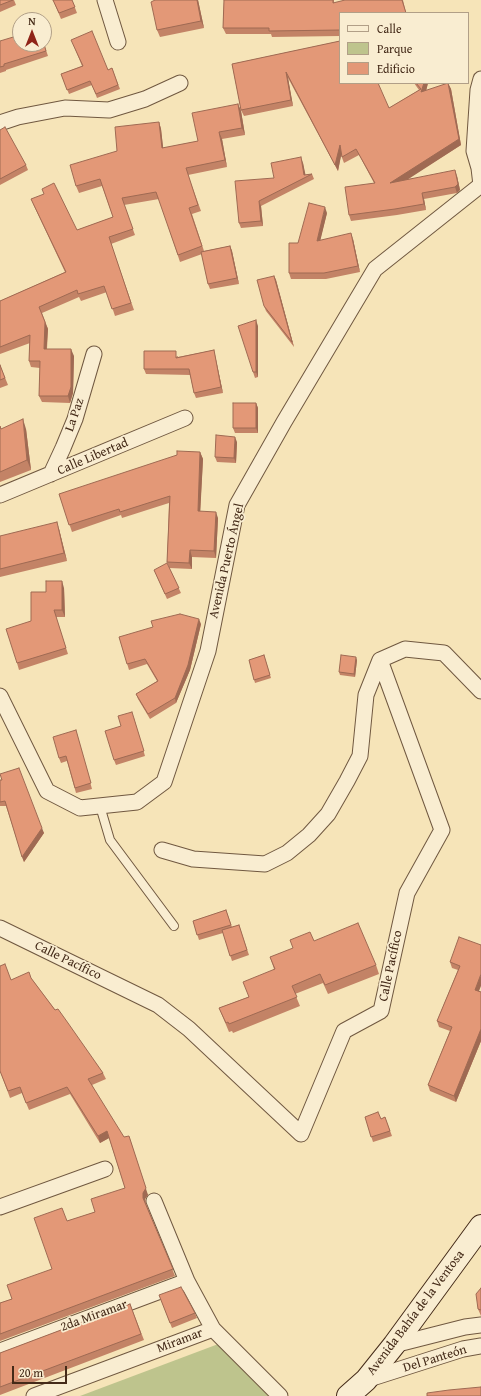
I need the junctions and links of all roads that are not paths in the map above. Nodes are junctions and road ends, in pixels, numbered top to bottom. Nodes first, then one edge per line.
1 (105, 0) edge
2 (118, 42) dead end
3 (481, 79) edge
4 (180, 83) dead end
5 (0, 124) edge
6 (481, 185) edge
7 (94, 354) dead end
8 (185, 418) dead end
9 (51, 474) junction
10 (0, 495) edge
11 (380, 660) junction
12 (481, 691) edge
13 (0, 696) edge
14 (100, 806) junction
15 (162, 850) dead end
16 (174, 926) dead end
17 (0, 928) edge
18 (105, 1168) dead end
19 (154, 1201) dead end
20 (0, 1207) edge
21 (481, 1226) edge
22 (187, 1281) junction
23 (481, 1325) edge
24 (213, 1329) junction
25 (394, 1344) junction
26 (481, 1346) edge
27 (0, 1351) edge
28 (366, 1380) junction
29 (34, 1396) edge
30 (280, 1396) edge
31 (348, 1396) edge

1 - 2 street
3 - 6 street
4 - 5 street
6 - 14 street, Avenida Puerto Ángel
7 - 9 street, La Paz
8 - 9 street, Calle Libertad
9 - 10 street, Calle Libertad
11 - 12 street
11 - 15 street
11 - 17 street, Calle Pacífico
13 - 14 street, Avenida Puerto Ángel
14 - 16 lane
18 - 20 street
19 - 22 street
21 - 25 main road, Avenida Bahía de la Ventosa
22 - 24 street
22 - 27 street, 2da Miramar
23 - 25 street, Del Panteón
24 - 29 street, Miramar
24 - 30 street
25 - 28 main road, Avenida Bahía de la Ventosa
26 - 28 street, Del Panteón
28 - 31 main road, Avenida Bahía de la Ventosa

